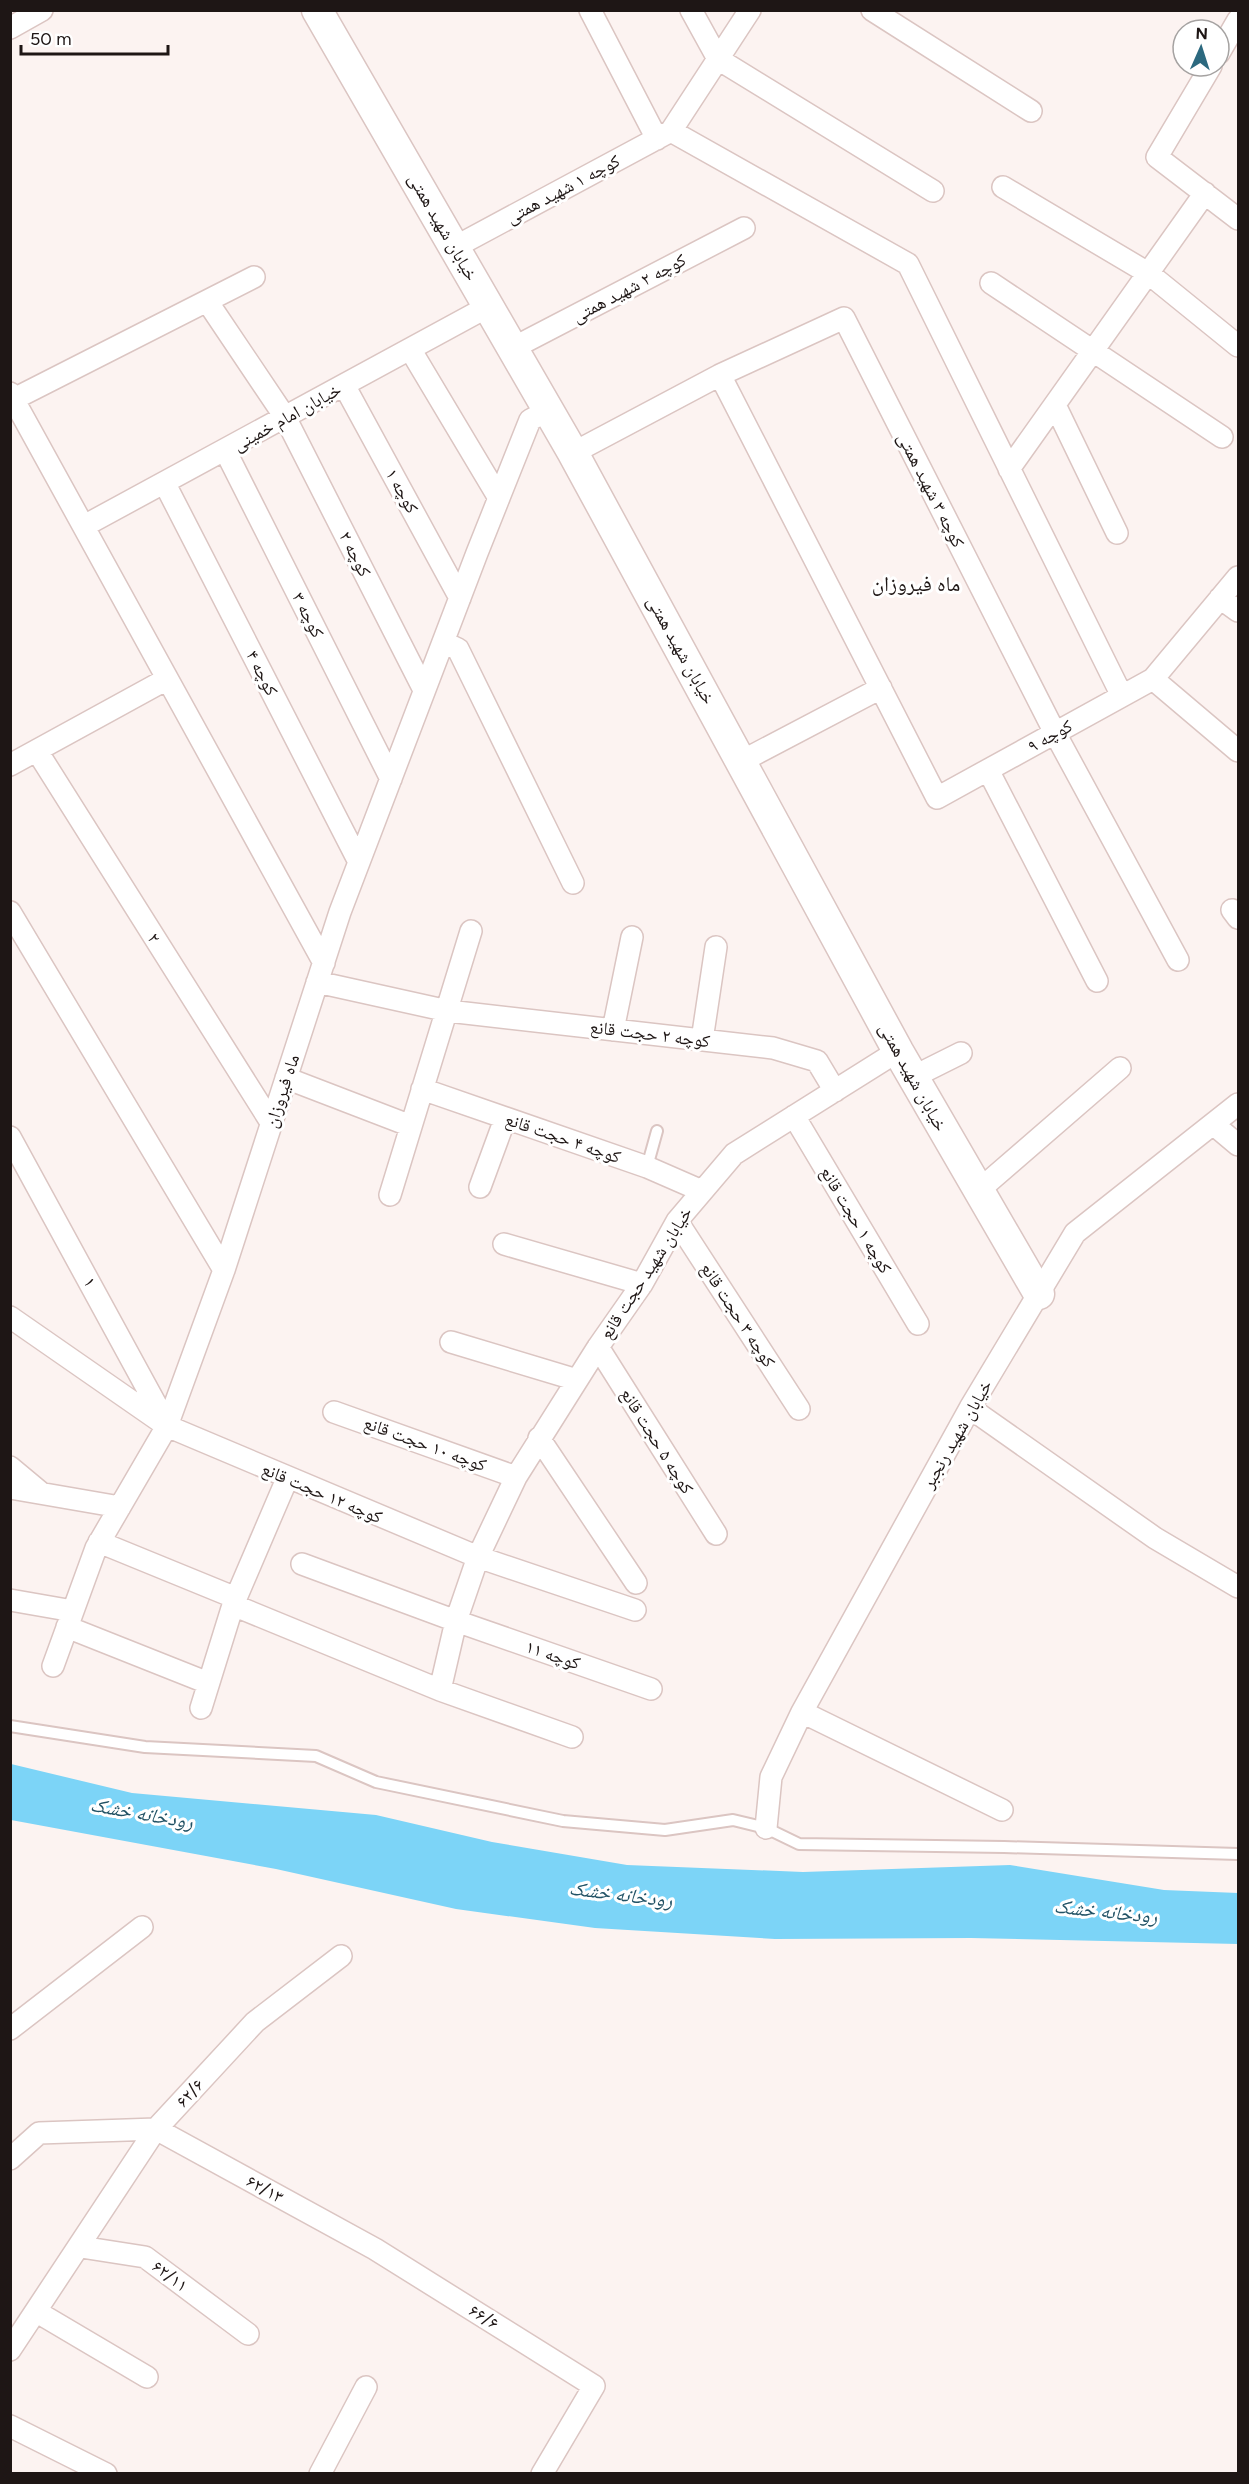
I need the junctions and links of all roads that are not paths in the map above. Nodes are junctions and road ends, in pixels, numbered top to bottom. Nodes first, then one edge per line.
1 (42, 10) edge
2 (317, 10) edge
3 (590, 10) edge
4 (691, 10) edge
5 (750, 10) edge
6 (872, 10) edge
7 (1239, 20) edge
8 (10, 28) edge
9 (1231, 33) edge
10 (718, 59) junction
11 (1204, 78) edge
12 (1031, 111) dead end
13 (664, 135) junction
14 (1003, 187) dead end
15 (933, 191) dead end
16 (1205, 193) junction
17 (1239, 219) edge
18 (744, 228) dead end
19 (455, 247) junction
20 (1148, 273) junction
21 (254, 277) dead end
22 (991, 283) dead end
23 (489, 306) junction
24 (211, 307) dead end
25 (1239, 346) edge
26 (513, 348) junction
27 (410, 349) junction
28 (1093, 351) junction
29 (720, 375) junction
30 (344, 385) junction
31 (12, 398) edge
32 (1054, 405) junction
33 (549, 410) junction
34 (285, 417) junction
35 (1222, 437) dead end
36 (225, 450) junction
37 (573, 453) junction
38 (1009, 469) junction
39 (165, 484) junction
40 (499, 498) junction
41 (84, 526) junction
42 (1117, 533) dead end
43 (1239, 577) edge
44 (460, 598) junction
45 (1220, 598) junction
46 (1239, 611) edge
47 (443, 642) junction
48 (167, 679) junction
49 (1153, 679) junction
50 (881, 688) junction
51 (424, 690) junction
52 (1122, 696) junction
53 (1055, 733) junction
54 (1239, 751) edge
55 (19, 756) edge
56 (742, 761) junction
57 (987, 770) junction
58 (391, 779) junction
59 (359, 862) junction
60 (573, 884) dead end
61 (10, 912) edge
62 (471, 931) dead end
63 (632, 937) dead end
64 (716, 947) dead end
65 (1178, 960) dead end
66 (320, 973) junction
67 (1097, 981) dead end
68 (448, 1011) junction
69 (613, 1030) junction
70 (702, 1040) junction
71 (898, 1051) junction
72 (961, 1053) dead end
73 (1120, 1068) dead end
74 (913, 1077) junction
75 (286, 1078) junction
76 (422, 1089) junction
77 (835, 1091) junction
78 (1239, 1104) edge
79 (794, 1116) junction
80 (505, 1119) junction
81 (272, 1124) junction
82 (1214, 1124) junction
83 (411, 1126) junction
84 (657, 1131) dead end
85 (10, 1137) edge
86 (1239, 1144) edge
87 (647, 1167) junction
88 (480, 1187) dead end
89 (702, 1191) junction
90 (978, 1191) junction
91 (390, 1195) dead end
92 (677, 1221) junction
93 (504, 1244) dead end
94 (224, 1270) junction
95 (642, 1284) junction
96 (1039, 1294) junction
97 (10, 1317) edge
98 (918, 1324) dead end
99 (451, 1342) dead end
100 (598, 1347) junction
101 (577, 1380) junction
102 (970, 1408) junction
103 (799, 1409) dead end
104 (334, 1412) dead end
105 (167, 1426) junction
106 (538, 1438) junction
107 (10, 1467) edge
108 (516, 1477) junction
109 (287, 1479) junction
110 (10, 1488) edge
111 (42, 1493) junction
112 (120, 1507) junction
113 (716, 1534) dead end
114 (99, 1542) junction
115 (478, 1557) junction
116 (302, 1564) dead end
117 (1237, 1581) edge
118 (636, 1583) dead end
119 (10, 1600) edge
120 (234, 1601) junction
121 (635, 1610) dead end
122 (70, 1619) junction
123 (456, 1621) junction
124 (53, 1666) dead end
125 (208, 1683) junction
126 (651, 1689) dead end
127 (440, 1690) junction
128 (201, 1708) dead end
129 (802, 1712) junction
130 (10, 1726) edge
131 (572, 1737) dead end
132 (1002, 1810) dead end
133 (766, 1828) junction
134 (1239, 1854) edge
135 (142, 1926) dead end
136 (341, 1956) dead end
137 (10, 2029) edge
138 (156, 2129) junction
139 (10, 2159) edge
140 (81, 2247) junction
141 (375, 2248) joint
142 (37, 2312) junction
143 (248, 2334) dead end
144 (10, 2350) edge
145 (147, 2377) dead end
146 (366, 2386) dead end
147 (10, 2426) edge
148 (106, 2474) edge
149 (320, 2474) edge
150 (542, 2474) edge

1 - 8 street
2 - 19 street, خیابان شهید همتی
3 - 13 street
4 - 10 street
5 - 10 street
6 - 12 street
7 - 9 street
10 - 13 street
10 - 15 street
11 - 16 street
13 - 19 street, کوچه ۱ شهید همتی
13 - 38 street
14 - 20 street
16 - 17 street
16 - 20 street
18 - 26 street, کوچه ۲ شهید همتی
19 - 23 street, خیابان شهید همتی
20 - 25 street
20 - 28 street
21 - 31 street
22 - 28 street
23 - 26 street, خیابان شهید همتی
23 - 27 street, خیابان امام خمینی
24 - 34 street, کوچه ۲
26 - 33 street, خیابان شهید همتی
27 - 30 street, خیابان امام خمینی
27 - 40 street
28 - 32 street
28 - 35 street
29 - 37 street, کوچه ۳ شهید همتی
29 - 50 street, کوچه ۹
29 - 53 street, کوچه ۳ شهید همتی
30 - 34 street, خیابان امام خمینی
30 - 44 street, کوچه ۱
31 - 41 street
32 - 38 street
32 - 42 street
33 - 37 street, خیابان شهید همتی
33 - 40 street, ماه فیروزان
34 - 36 street, خیابان امام خمینی
34 - 51 street, کوچه ۲
36 - 39 street, خیابان امام خمینی
36 - 58 street, کوچه ۳
37 - 56 street, خیابان شهید همتی
38 - 52 street
39 - 41 street, خیابان امام خمینی
39 - 59 street, کوچه ۴
40 - 44 street, ماه فیروزان
41 - 48 street
43 - 45 street, کوچه ۹
44 - 47 street, ماه فیروزان
45 - 46 street
45 - 49 street, کوچه ۹
47 - 51 street, ماه فیروزان
47 - 60 street
48 - 55 street
48 - 66 street
49 - 52 street, کوچه ۹
49 - 54 street
50 - 56 street
50 - 57 street, کوچه ۹
51 - 58 street, ماه فیروزان
52 - 53 street, کوچه ۹
53 - 57 street, کوچه ۹
53 - 65 street, کوچه ۳ شهید همتی
55 - 81 street, ۲
56 - 71 street, خیابان شهید همتی
57 - 67 street
58 - 59 street, ماه فیروزان
59 - 66 street, ماه فیروزان
61 - 94 street
62 - 68 street
63 - 69 street
64 - 70 street
66 - 68 street, کوچه ۲ حجت قانع
66 - 75 street, ماه فیروزان
68 - 69 street, کوچه ۲ حجت قانع
68 - 76 street
69 - 70 street, کوچه ۲ حجت قانع
70 - 77 street, کوچه ۲ حجت قانع
71 - 74 street, خیابان شهید همتی
71 - 77 street, خیابان شهید حجت قانع
72 - 74 street
73 - 90 street
74 - 90 street, خیابان شهید همتی
75 - 81 street, ماه فیروزان
75 - 83 street
76 - 80 street, کوچه ۴ حجت قانع
76 - 83 street
77 - 79 street, خیابان شهید حجت قانع
78 - 82 street, خیابان شهید رنجبر
79 - 89 street, خیابان شهید حجت قانع
79 - 98 street, کوچه ۱ حجت قانع
80 - 87 street, کوچه ۴ حجت قانع
80 - 88 street
81 - 94 street, ماه فیروزان
82 - 86 street
82 - 96 street, خیابان شهید رنجبر
83 - 91 street
84 - 87 lane
85 - 105 street, ۱
87 - 89 street, کوچه ۴ حجت قانع
89 - 92 street, خیابان شهید حجت قانع
90 - 96 street, خیابان شهید همتی
92 - 95 street, خیابان شهید حجت قانع
92 - 103 street, کوچه ۳ حجت قانع
93 - 95 street
94 - 105 street, ماه فیروزان
95 - 100 street, خیابان شهید حجت قانع
96 - 102 street, خیابان شهید رنجبر
97 - 105 street, کوچه ۱۲ حجت قانع
99 - 101 street
100 - 101 street, خیابان شهید حجت قانع
100 - 113 street, کوچه ۵ حجت قانع
101 - 106 street, خیابان شهید حجت قانع
102 - 117 street
102 - 129 street, خیابان شهید رنجبر
104 - 108 street, کوچه ۱۰ حجت قانع
105 - 109 street, کوچه ۱۲ حجت قانع
105 - 112 street, ماه فیروزان
106 - 108 street, خیابان شهید حجت قانع
106 - 118 street
107 - 111 street
108 - 115 street, خیابان شهید حجت قانع
109 - 115 street, کوچه ۱۲ حجت قانع
109 - 120 street
110 - 111 street
111 - 112 street
112 - 114 street, ماه فیروزان
114 - 120 street
114 - 122 street, ماه فیروزان
115 - 121 street, کوچه ۱۲ حجت قانع
115 - 123 street, خیابان شهید حجت قانع
116 - 123 street, کوچه ۱۱
119 - 122 street
120 - 125 street
120 - 127 street
122 - 124 street, ماه فیروزان
122 - 125 street
123 - 126 street, کوچه ۱۱
123 - 127 street, خیابان شهید حجت قانع
125 - 128 street
127 - 131 street
129 - 132 street
129 - 133 street, خیابان شهید رنجبر
130 - 133 lane
133 - 134 lane
135 - 137 street
136 - 138 street, ۶۲/۶
138 - 139 street
138 - 140 street, ۶۲/۶
138 - 141 street, ۶۲/۱۳
140 - 142 street, ۶۲/۶
140 - 143 street, ۶۲/۱۱
141 - 150 street, ۶۶/۶
142 - 144 street, ۶۲/۶
142 - 145 street
146 - 149 street
147 - 148 street

